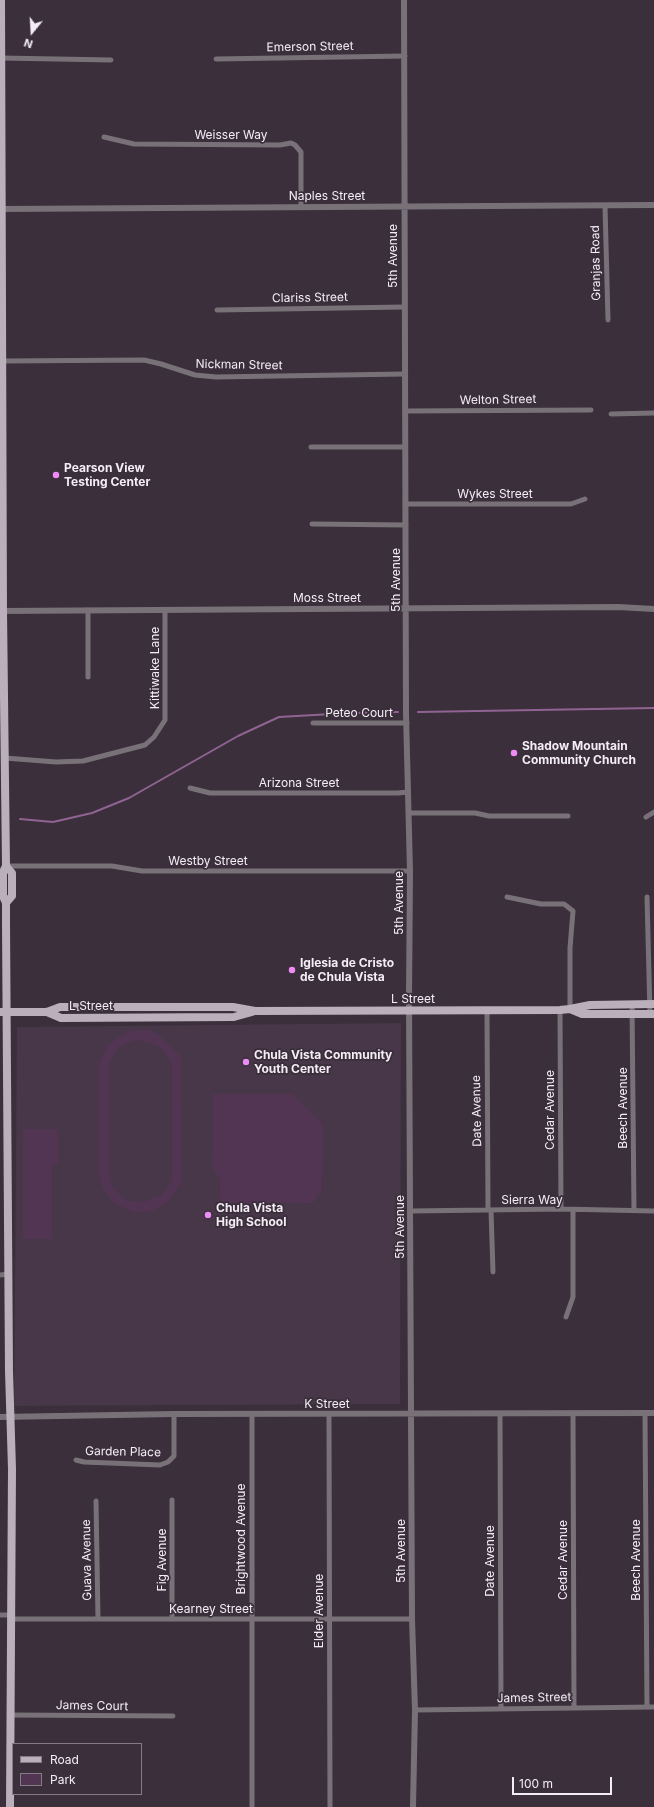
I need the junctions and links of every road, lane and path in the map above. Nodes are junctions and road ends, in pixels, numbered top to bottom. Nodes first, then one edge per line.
1 (1, 0) edge
2 (404, 0) edge
3 (405, 56) junction
4 (1, 58) junction
5 (216, 59) dead end
6 (111, 60) dead end
7 (104, 137) dead end
8 (654, 205) edge
9 (403, 206) junction
10 (605, 206) junction
11 (301, 207) junction
12 (1, 209) edge
13 (404, 307) junction
14 (217, 310) dead end
15 (608, 320) dead end
16 (4, 361) junction
17 (404, 374) junction
18 (591, 410) dead end
19 (405, 411) junction
20 (654, 413) edge
21 (611, 414) dead end
22 (311, 447) dead end
23 (404, 447) junction
24 (2, 466) edge
25 (585, 499) dead end
26 (405, 504) junction
27 (312, 524) dead end
28 (406, 524) junction
29 (407, 608) junction
30 (654, 609) edge
31 (88, 610) junction
32 (165, 610) junction
33 (2, 611) edge
34 (88, 677) dead end
35 (312, 723) dead end
36 (406, 723) junction
37 (5, 758) junction
38 (190, 788) dead end
39 (408, 792) junction
40 (654, 812) edge
41 (410, 813) junction
42 (568, 816) dead end
43 (646, 817) dead end
44 (6, 866) junction
45 (410, 871) junction
46 (507, 897) dead end
47 (647, 897) dead end
48 (632, 1004) junction
49 (652, 1004) edge
50 (570, 1009) junction
51 (487, 1010) junction
52 (560, 1010) junction
53 (409, 1011) junction
54 (4, 1012) edge
55 (632, 1013) junction
56 (652, 1014) edge
57 (4, 1094) edge
58 (4, 1172) edge
59 (490, 1210) junction
60 (561, 1210) junction
61 (573, 1210) junction
62 (411, 1211) junction
63 (634, 1211) junction
64 (654, 1211) edge
65 (493, 1272) dead end
66 (9, 1274) junction
67 (0, 1275) edge
68 (566, 1317) dead end
69 (573, 1413) junction
70 (645, 1413) junction
71 (654, 1413) edge
72 (174, 1414) junction
73 (329, 1414) junction
74 (412, 1414) junction
75 (500, 1414) junction
76 (252, 1415) junction
77 (0, 1417) edge
78 (10, 1417) junction
79 (76, 1460) dead end
80 (172, 1500) dead end
81 (96, 1501) dead end
82 (0, 1616) edge
83 (10, 1617) junction
84 (98, 1619) junction
85 (172, 1619) junction
86 (251, 1619) junction
87 (412, 1619) junction
88 (329, 1620) junction
89 (574, 1707) junction
90 (647, 1707) junction
91 (654, 1707) edge
92 (501, 1708) junction
93 (415, 1710) junction
94 (10, 1715) junction
95 (173, 1716) dead end
96 (10, 1807) edge
97 (252, 1807) edge
98 (330, 1807) edge
99 (413, 1807) edge

1 - 4 main road
2 - 3 street, 5th Avenue
3 - 5 street, Emerson Street
3 - 9 street, 5th Avenue
4 - 6 street
4 - 12 main road
7 - 11 street, Weisser Way
8 - 10 street, Naples Street
9 - 10 street, Naples Street
9 - 11 street, Naples Street
9 - 13 street, 5th Avenue
10 - 15 street, Granjas Road
11 - 12 street, Naples Street
12 - 16 main road
13 - 14 street, Clariss Street
13 - 17 street, 5th Avenue
16 - 17 street, Nickman Street
16 - 24 main road
17 - 19 street, 5th Avenue
18 - 19 street, Welton Street
19 - 23 street, 5th Avenue
20 - 21 street
22 - 23 street
23 - 26 street, 5th Avenue
24 - 33 main road
25 - 26 street, Wykes Street
26 - 28 street, 5th Avenue
27 - 28 street
28 - 29 street, 5th Avenue
29 - 30 street, Moss Street
29 - 32 street, Moss Street
29 - 36 street, 5th Avenue
31 - 32 street, Moss Street
31 - 33 street, Moss Street
31 - 34 street
32 - 37 street, Kittiwake Lane
33 - 37 main road
35 - 36 street, Peteo Court
36 - 39 street, 5th Avenue
37 - 44 main road
38 - 39 street, Arizona Street
39 - 41 street, 5th Avenue
40 - 43 street
41 - 42 street
41 - 45 street, 5th Avenue
44 - 45 street, Westby Street
44 - 54 main road
45 - 53 street, 5th Avenue
46 - 50 street
47 - 49 street
48 - 49 main road, L Street
48 - 50 main road, L Street
48 - 55 street, Beech Avenue
49 - 56 street
50 - 52 main road, L Street
50 - 55 main road, L Street
51 - 52 main road, L Street
51 - 53 main road, L Street
51 - 59 street, Date Avenue
52 - 60 street, Cedar Avenue
53 - 54 main road, L Street
53 - 62 street, 5th Avenue
54 - 57 main road
55 - 56 main road, L Street
55 - 63 street, Beech Avenue
57 - 58 main road
58 - 66 main road
59 - 60 street, Sierra Way
59 - 62 street, Sierra Way
59 - 65 street, Date Avenue
60 - 61 street, Sierra Way
61 - 63 street, Sierra Way
61 - 68 street
62 - 74 street, 5th Avenue
63 - 64 street, Sierra Way
66 - 67 street
66 - 78 main road
69 - 70 street, K Street
69 - 75 street, K Street
69 - 89 street, Cedar Avenue
70 - 71 street, K Street
70 - 90 street, Beech Avenue
72 - 76 street, K Street
72 - 78 street, K Street
72 - 79 street, Garden Place
73 - 74 street, K Street
73 - 76 street, K Street
73 - 88 street, Elder Avenue
74 - 75 street, K Street
74 - 87 street, 5th Avenue
75 - 92 street, Date Avenue
76 - 86 street, Brightwood Avenue
77 - 78 street, K Street
78 - 83 main road
80 - 85 street, Fig Avenue
81 - 84 street, Guava Avenue
82 - 83 street, Kearney Street
83 - 84 street, Kearney Street
83 - 94 main road
84 - 85 street, Kearney Street
85 - 86 street, Kearney Street
86 - 88 street, Kearney Street
86 - 97 street, Brightwood Avenue
87 - 88 street, Kearney Street
87 - 93 street, 5th Avenue
88 - 98 street, Elder Avenue
89 - 90 street, James Street
89 - 92 street, James Street
90 - 91 street, James Street
92 - 93 street, James Street
93 - 99 street, 5th Avenue
94 - 95 street, James Court
94 - 96 main road

